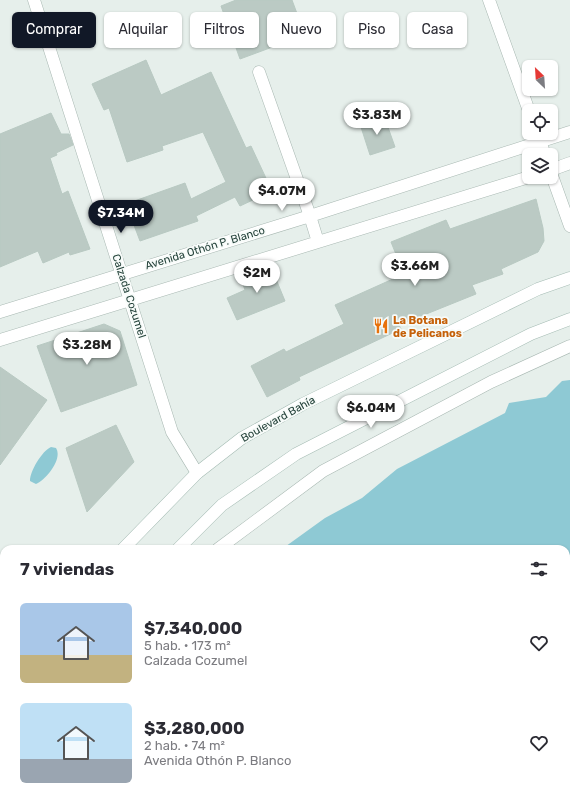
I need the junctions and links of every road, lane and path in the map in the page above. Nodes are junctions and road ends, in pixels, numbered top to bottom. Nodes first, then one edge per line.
1 (34, 0) edge
2 (489, 0) edge
3 (259, 72) dead end
4 (526, 104) edge
5 (570, 132) edge
6 (558, 134) edge
7 (529, 140) edge
8 (570, 163) edge
9 (558, 167) edge
10 (522, 179) edge
11 (555, 184) edge
12 (310, 216) junction
13 (570, 226) edge
14 (318, 242) junction
15 (122, 274) junction
16 (570, 278) edge
17 (130, 300) junction
18 (0, 312) edge
19 (570, 319) edge
20 (0, 340) edge
21 (570, 346) edge
22 (198, 473) junction
23 (127, 545) edge
24 (182, 545) edge
25 (223, 545) edge

1 - 15 street, Calzada Cozumel
2 - 4 street
3 - 12 street
5 - 6 street, Avenida Othón P. Blanco
7 - 12 street, Avenida Othón P. Blanco
8 - 9 street
10 - 14 street
11 - 13 street
12 - 14 street
12 - 15 street, Avenida Othón P. Blanco
14 - 17 street
15 - 17 street, Calzada Cozumel
15 - 18 street, Avenida Othón P. Blanco
16 - 22 street, Boulevard Bahía
17 - 20 street
17 - 22 street, Calzada Cozumel
19 - 24 street
21 - 25 street
22 - 23 street, Boulevard Bahía

